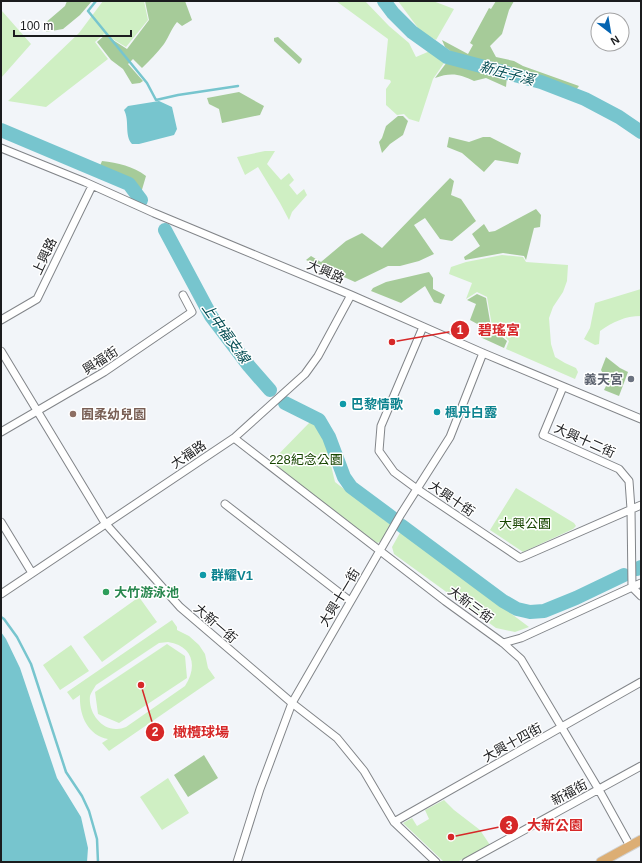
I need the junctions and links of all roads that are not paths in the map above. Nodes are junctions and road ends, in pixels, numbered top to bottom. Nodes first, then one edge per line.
1 (1, 148) edge
2 (92, 186) junction
3 (183, 295) dead end
4 (351, 295) junction
5 (1, 320) edge
6 (423, 327) junction
7 (1, 351) edge
8 (483, 353) junction
9 (563, 387) junction
10 (37, 411) junction
11 (641, 419) edge
12 (1, 432) edge
13 (234, 438) junction
14 (417, 489) junction
15 (225, 504) dead end
16 (641, 505) edge
17 (631, 510) junction
18 (1, 522) edge
19 (105, 524) junction
20 (380, 551) junction
21 (32, 573) junction
22 (641, 583) edge
23 (632, 587) junction
24 (1, 594) edge
25 (641, 596) edge
26 (350, 601) junction
27 (521, 638) junction
28 (503, 643) junction
29 (520, 659) junction
30 (641, 682) edge
31 (292, 703) junction
32 (562, 728) junction
33 (641, 766) edge
34 (599, 790) junction
35 (394, 822) junction
36 (641, 840) edge
37 (630, 846) junction
38 (236, 862) edge
39 (436, 862) edge
40 (466, 862) edge
41 (601, 862) edge

1 - 2 street, 大興路
2 - 4 street, 大興路
2 - 5 street, 上興路
3 - 10 street, 興福街
4 - 6 street, 大興路
4 - 13 street, 大福路
6 - 8 street, 大興路
6 - 14 street, 大興十街
7 - 10 street, 大新一街
8 - 9 street, 大興路
8 - 14 street, 大興十一街
9 - 11 street, 大興路
9 - 17 street, 大興十二街
10 - 12 street, 興福街
10 - 19 street, 大新一街
13 - 19 street, 大福路
13 - 20 street, 大新三街
14 - 17 street, 大興十街
14 - 20 street, 大興十一街
15 - 26 street
16 - 17 street, 大興十街
17 - 23 street, 大興十二街
18 - 21 street
19 - 21 street, 大福路
19 - 31 street, 大新一街
20 - 26 street, 大興十一街
20 - 28 street, 大新三街
21 - 24 street, 大福路
22 - 23 street
23 - 25 street
23 - 27 street
26 - 31 street, 大興十一街
27 - 28 street
27 - 29 street
28 - 29 street, 大新三街
29 - 32 street, 大新三街
30 - 32 street, 大興十四街
31 - 35 street, 大新一街
31 - 38 street, 大興十一街
32 - 34 street, 大新三街
32 - 35 street, 大興十四街
33 - 34 street, 新福街
34 - 37 street, 大新三街
34 - 40 street, 新福街
35 - 39 street, 大新一街
36 - 37 main road
37 - 41 main road

